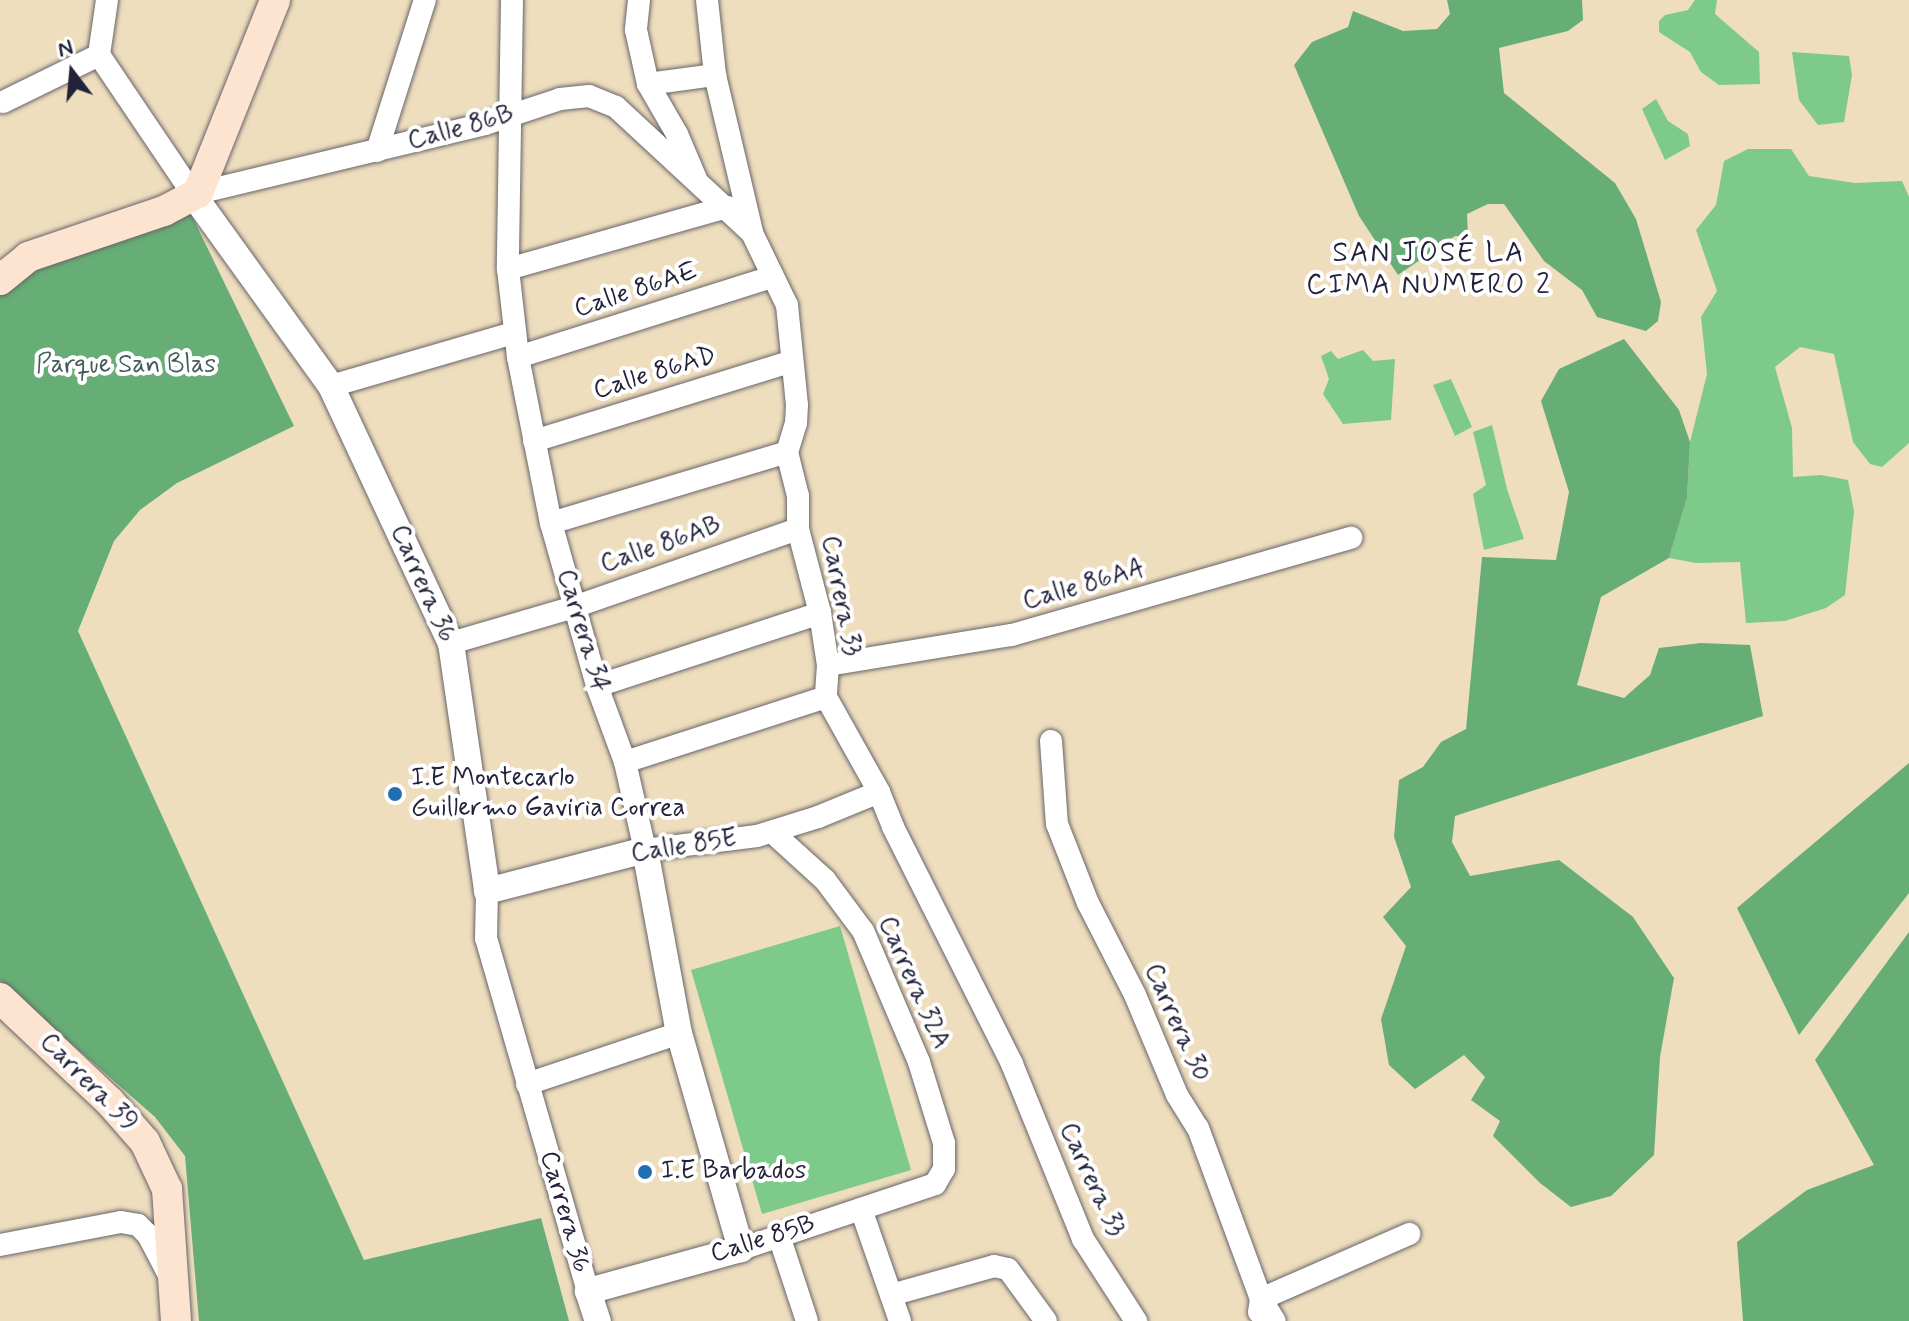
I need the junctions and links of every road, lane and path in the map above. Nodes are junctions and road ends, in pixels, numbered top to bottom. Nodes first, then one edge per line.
1 (107, 0) edge
2 (275, 0) edge
3 (425, 0) edge
4 (512, 0) edge
5 (639, 0) edge
6 (707, 0) edge
7 (99, 55) junction
8 (715, 75) junction
9 (648, 84) junction
10 (3, 102) dead end
11 (512, 116) junction
12 (377, 151) junction
13 (697, 180) junction
14 (196, 195) junction
15 (727, 207) junction
16 (752, 233) junction
17 (508, 269) junction
18 (772, 277) junction
19 (0, 280) edge
20 (514, 333) junction
21 (518, 357) junction
22 (792, 361) junction
23 (331, 386) junction
24 (534, 441) junction
25 (787, 452) junction
26 (551, 523) junction
27 (798, 529) junction
28 (1351, 538) dead end
29 (574, 607) junction
30 (820, 613) junction
31 (451, 643) junction
32 (828, 665) junction
33 (597, 686) junction
34 (826, 697) junction
35 (1051, 741) dead end
36 (625, 762) junction
37 (879, 792) junction
38 (772, 832) junction
39 (645, 850) junction
40 (487, 891) junction
41 (0, 998) edge
42 (679, 1033) junction
43 (527, 1084) junction
44 (935, 1184) joint
45 (861, 1209) junction
46 (1409, 1234) dead end
47 (779, 1236) junction
48 (0, 1245) edge
49 (741, 1249) junction
50 (174, 1285) junction
51 (588, 1291) junction
52 (891, 1295) junction
53 (1259, 1310) edge
54 (176, 1321) edge
55 (598, 1321) edge
56 (806, 1321) edge
57 (900, 1321) edge
58 (1046, 1321) edge
59 (1136, 1321) edge
60 (1275, 1321) edge

1 - 7 street
2 - 14 main road
3 - 12 street
4 - 11 street, Carrera 34
5 - 9 street, Carrera 33
6 - 8 street
7 - 10 street
7 - 14 street
8 - 9 street
8 - 16 street
9 - 13 street, Carrera 33
11 - 12 street, Calle 86B
11 - 13 street, Calle 86B
11 - 17 street, Carrera 34
12 - 14 street, Calle 86B
13 - 15 street, Carrera 33
14 - 19 main road, Calle 86B
14 - 23 street, Carrera 36
15 - 16 street, Carrera 33
15 - 17 street
16 - 18 street, Carrera 33
17 - 20 street, Carrera 34
18 - 21 street, Calle 86AE
18 - 22 street, Carrera 33
20 - 21 street, Carrera 34
20 - 23 street
21 - 24 street, Carrera 34
22 - 24 street, Calle 86AD
22 - 25 street, Carrera 33
23 - 31 street, Carrera 36
24 - 26 street, Carrera 34
25 - 26 street
25 - 27 street, Carrera 33
26 - 29 street, Carrera 34
27 - 29 street, Calle 86AB
27 - 30 street, Carrera 33
28 - 32 street, Calle 86AA
29 - 31 street, Calle 86AB
29 - 33 street, Carrera 34
30 - 32 street, Carrera 33
30 - 33 street
31 - 40 street, Carrera 36
32 - 34 street, Carrera 33
33 - 36 street, Carrera 34
34 - 36 street
34 - 37 street, Carrera 33
35 - 53 street, Carrera 30
36 - 39 street, Carrera 34
37 - 38 street, Calle 85E
37 - 59 street, Carrera 33
38 - 39 street, Calle 85E
38 - 44 street, Carrera 32A
39 - 40 street, Calle 85E
39 - 42 street, Carrera 34
40 - 43 street, Carrera 36
41 - 50 main road, Carrera 39
42 - 43 street
42 - 49 street, Carrera 34
43 - 51 street, Carrera 36
44 - 45 street, Calle 85B
45 - 47 street, Calle 85B
45 - 52 street
46 - 53 street
47 - 49 street, Calle 85B
47 - 56 street
48 - 50 street
49 - 51 street, Calle 85B
50 - 54 main road, Carrera 39
51 - 55 street, Carrera 36
52 - 57 street
52 - 58 street
53 - 60 street, Carrera 30

